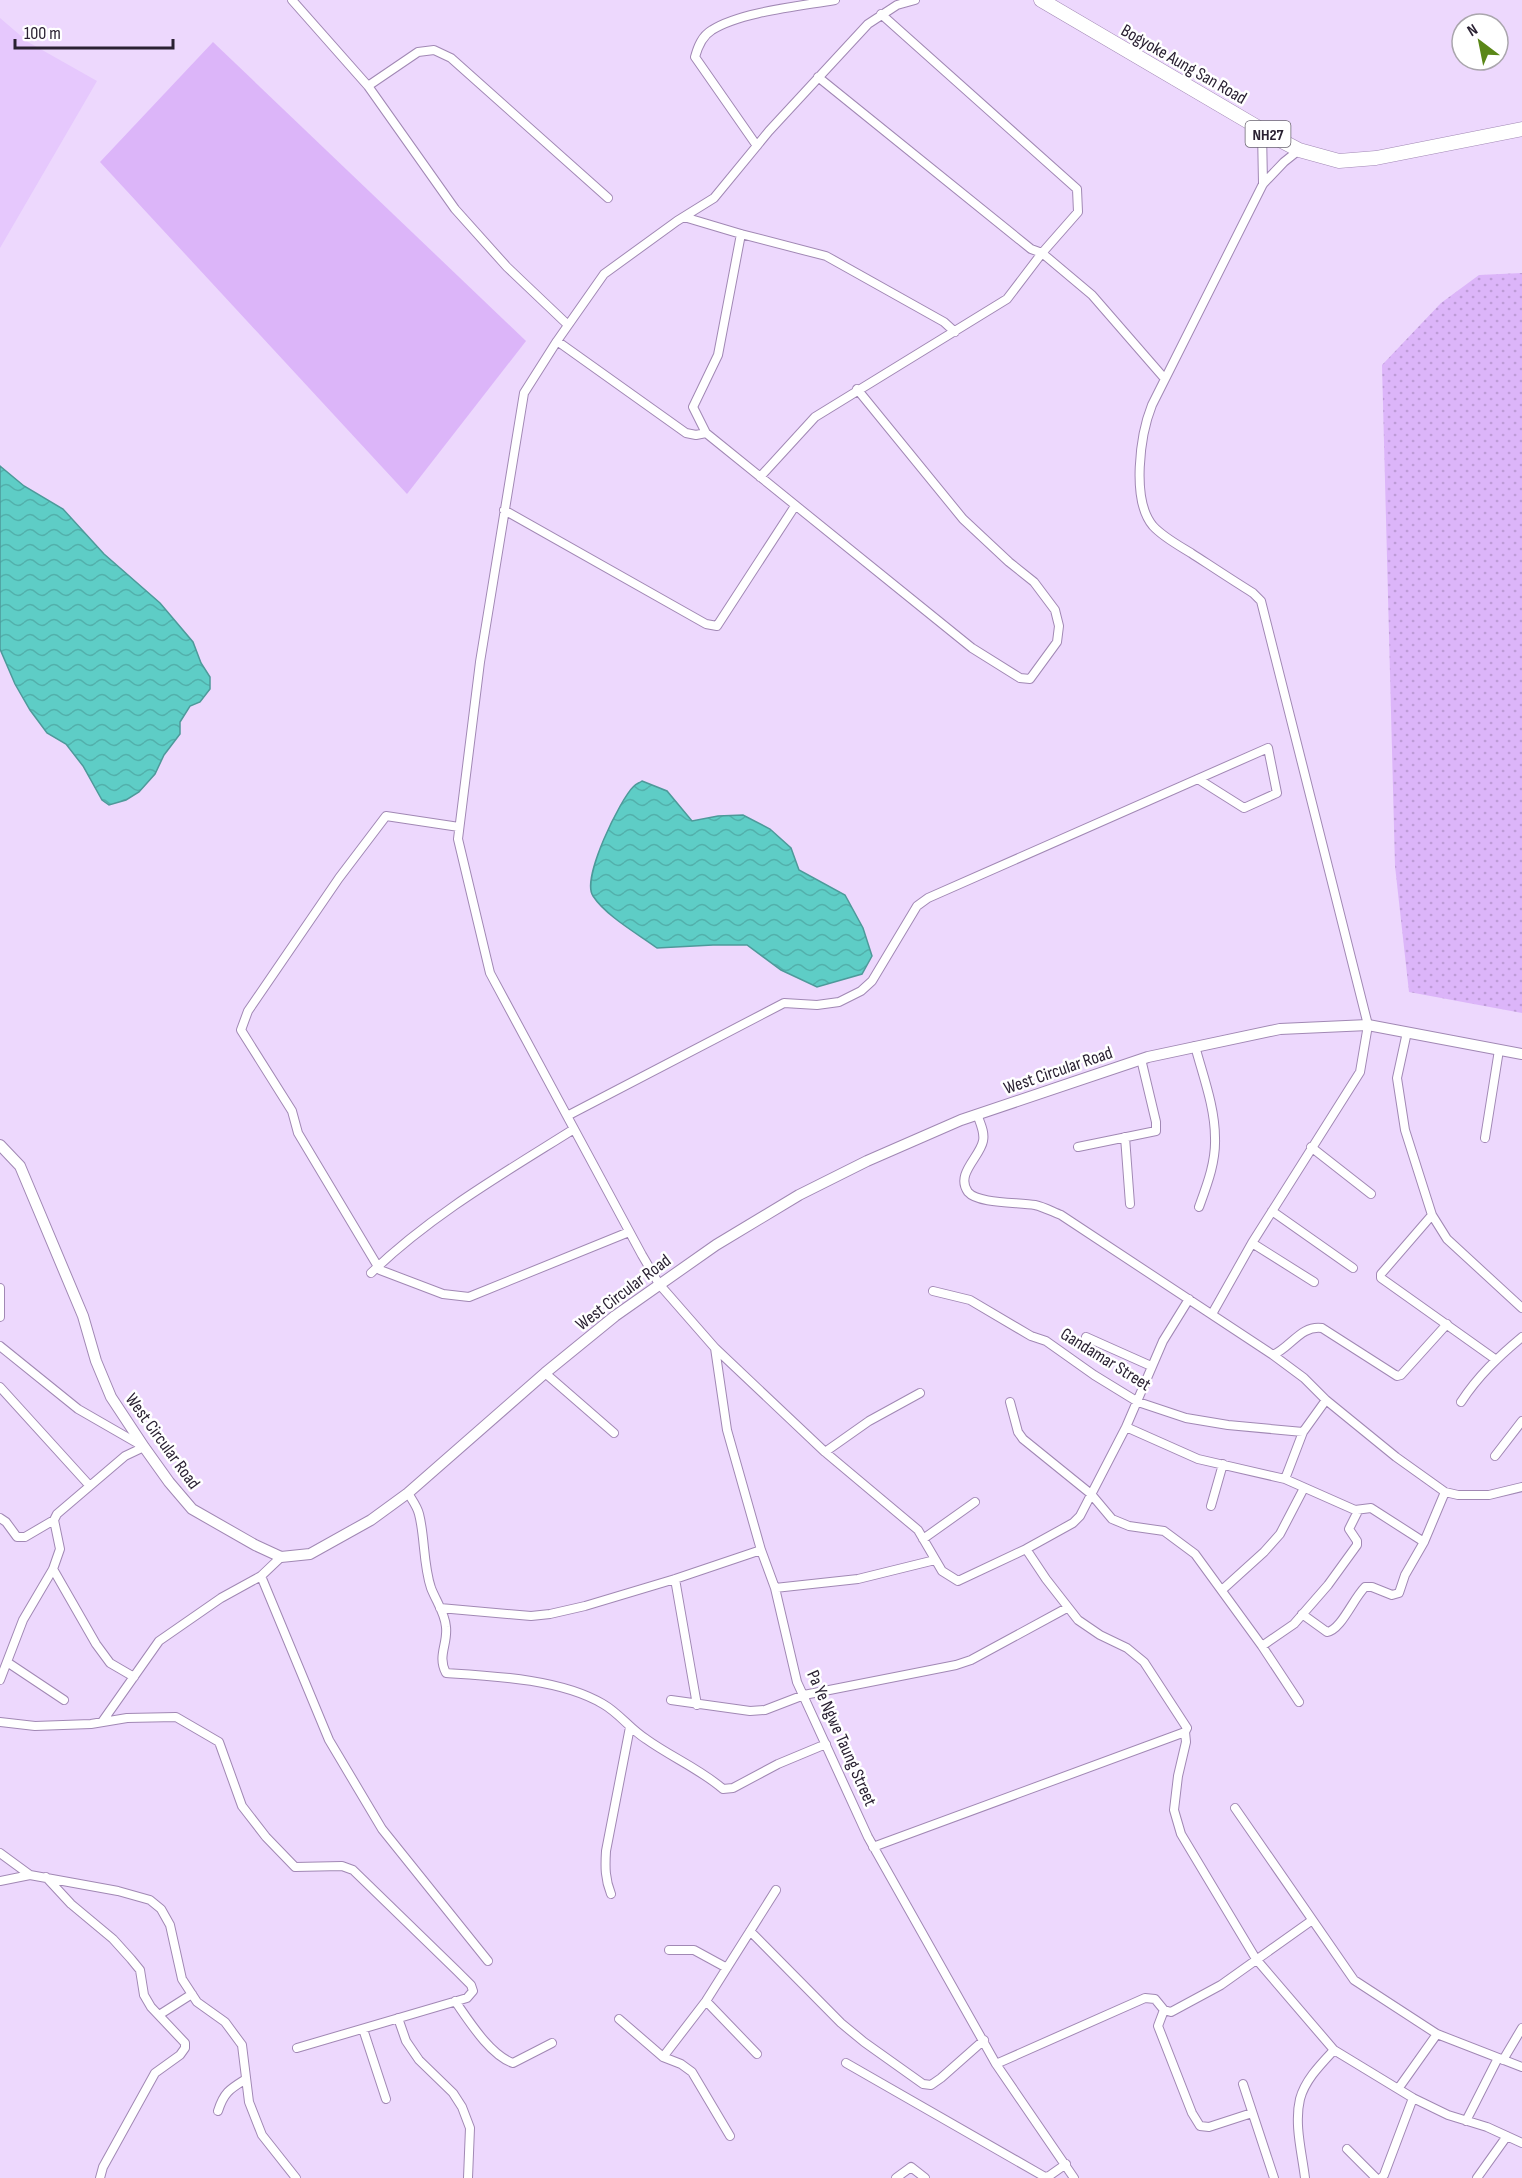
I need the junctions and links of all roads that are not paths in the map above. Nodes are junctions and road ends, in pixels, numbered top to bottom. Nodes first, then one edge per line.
1 (292, 0) edge
2 (834, 0) edge
3 (915, 0) edge
4 (1047, 2) edge
5 (881, 14) junction
6 (818, 77) junction
7 (368, 86) junction
8 (1522, 129) edge
9 (1263, 131) junction
10 (757, 146) junction
11 (1299, 150) junction
12 (1263, 184) junction
13 (608, 198) dead end
14 (684, 217) junction
15 (741, 234) junction
16 (1042, 253) junction
17 (568, 325) junction
18 (955, 332) junction
19 (557, 341) junction
20 (1165, 379) junction
21 (857, 389) junction
22 (706, 433) junction
23 (760, 477) junction
24 (795, 506) junction
25 (504, 510) junction
26 (1198, 779) junction
27 (459, 827) junction
28 (1368, 1025) junction
29 (1407, 1032) junction
30 (1195, 1046) junction
31 (1499, 1050) junction
32 (1522, 1054) edge
33 (1141, 1059) junction
34 (977, 1114) junction
35 (567, 1116) junction
36 (574, 1129) junction
37 (1125, 1137) junction
38 (1485, 1138) dead end
39 (0, 1145) edge
40 (1078, 1147) dead end
41 (1311, 1147) junction
42 (1371, 1194) dead end
43 (1130, 1204) dead end
44 (1200, 1207) dead end
45 (1272, 1211) junction
46 (1432, 1215) junction
47 (629, 1232) junction
48 (1252, 1243) junction
49 (1353, 1268) dead end
50 (374, 1269) junction
51 (1314, 1282) dead end
52 (659, 1284) junction
53 (0, 1288) edge
54 (933, 1291) dead end
55 (1189, 1299) junction
56 (1522, 1308) edge
57 (1212, 1314) junction
58 (0, 1317) edge
59 (1447, 1324) junction
60 (1086, 1337) dead end
61 (1522, 1337) edge
62 (0, 1346) edge
63 (715, 1348) junction
64 (1273, 1355) junction
65 (1496, 1359) junction
66 (1151, 1366) junction
67 (545, 1374) junction
68 (0, 1387) edge
69 (920, 1394) dead end
70 (1326, 1400) junction
71 (1010, 1402) dead end
72 (1138, 1402) junction
73 (1461, 1402) dead end
74 (1522, 1421) edge
75 (1126, 1427) junction
76 (1303, 1432) junction
77 (614, 1433) dead end
78 (144, 1447) junction
79 (825, 1452) junction
80 (1494, 1456) dead end
81 (1223, 1464) junction
82 (1285, 1479) junction
83 (89, 1485) junction
84 (1522, 1487) edge
85 (1304, 1488) junction
86 (1445, 1492) junction
87 (408, 1493) junction
88 (1091, 1494) junction
89 (975, 1502) dead end
90 (1210, 1506) dead end
91 (1358, 1511) junction
92 (0, 1518) edge
93 (54, 1520) junction
94 (923, 1539) junction
95 (1424, 1542) junction
96 (1026, 1549) junction
97 (761, 1550) junction
98 (281, 1557) junction
99 (935, 1560) junction
100 (53, 1569) junction
101 (261, 1576) junction
102 (675, 1579) junction
103 (775, 1588) junction
104 (1222, 1590) junction
105 (440, 1608) junction
106 (1069, 1609) junction
107 (1302, 1614) junction
108 (1262, 1646) junction
109 (7, 1662) junction
110 (134, 1677) junction
111 (0, 1680) edge
112 (804, 1695) junction
113 (64, 1700) dead end
114 (671, 1700) dead end
115 (1299, 1702) dead end
116 (696, 1705) junction
117 (0, 1722) edge
118 (102, 1722) junction
119 (630, 1727) junction
120 (1185, 1732) junction
121 (826, 1744) junction
122 (1235, 1809) dead end
123 (873, 1847) junction
124 (0, 1853) edge
125 (30, 1875) junction
126 (46, 1876) junction
127 (0, 1881) edge
128 (776, 1890) dead end
129 (611, 1894) dead end
130 (1311, 1921) junction
131 (750, 1931) junction
132 (669, 1950) dead end
133 (1256, 1959) junction
134 (488, 1961) dead end
135 (727, 1968) junction
136 (192, 1994) junction
137 (455, 2001) junction
138 (706, 2001) junction
139 (1164, 2010) junction
140 (159, 2015) junction
141 (399, 2018) junction
142 (619, 2019) dead end
143 (1522, 2028) edge
144 (363, 2029) junction
145 (1437, 2034) junction
146 (984, 2040) junction
147 (552, 2043) dead end
148 (297, 2048) dead end
149 (1334, 2050) junction
150 (757, 2054) dead end
151 (663, 2057) junction
152 (1501, 2059) junction
153 (846, 2063) dead end
154 (996, 2064) junction
155 (1522, 2067) edge
156 (246, 2079) junction
157 (1243, 2084) dead end
158 (1398, 2089) junction
159 (1413, 2098) junction
160 (386, 2099) dead end
161 (218, 2111) dead end
162 (1252, 2113) junction
163 (1466, 2121) junction
164 (730, 2136) dead end
165 (1507, 2136) junction
166 (1522, 2143) edge
167 (1347, 2150) dead end
168 (1066, 2164) junction
169 (100, 2178) edge
170 (296, 2178) edge
171 (468, 2178) edge
172 (896, 2178) edge
173 (925, 2178) edge
174 (1074, 2178) edge
175 (1274, 2178) edge
176 (1305, 2178) edge
177 (1376, 2178) edge
178 (1381, 2178) edge
179 (1477, 2178) edge

1 - 7 street
2 - 10 street
3 - 5 street
4 - 9 highway, Bogyoke Aung San Road / NH27
5 - 6 street
5 - 16 street
6 - 10 street
6 - 16 street
7 - 13 street
7 - 17 street
8 - 11 highway, Bogyoke Aung San Road / NH27
9 - 11 highway, Bogyoke Aung San Road / NH27
9 - 12 street
10 - 14 street
11 - 12 street
12 - 20 street
14 - 15 street
14 - 17 street
15 - 18 street
15 - 22 street
16 - 18 street
16 - 20 street
17 - 19 street
18 - 21 street
19 - 22 street
19 - 25 street
20 - 28 street
21 - 23 street
21 - 24 street
22 - 23 street
23 - 24 street
24 - 25 street
25 - 27 street
26 - 26 street
26 - 35 street
27 - 35 street
27 - 50 street
28 - 29 street, West Circular Road
28 - 30 street, West Circular Road
28 - 41 street
29 - 31 street, West Circular Road
29 - 46 street
30 - 33 street, West Circular Road
30 - 44 street
31 - 32 street, West Circular Road
31 - 38 street
33 - 34 street, West Circular Road
33 - 37 street
34 - 52 street, West Circular Road
34 - 55 street
35 - 36 street
36 - 47 street
36 - 50 street
37 - 40 street
37 - 43 street
39 - 78 street, West Circular Road
41 - 42 street
41 - 45 street
45 - 48 street
45 - 49 street
46 - 56 street
46 - 59 street
47 - 50 street
47 - 52 street
48 - 51 street
48 - 57 street
52 - 63 street
52 - 67 street, West Circular Road
53 - 58 street
54 - 72 street, Gandamar Street
55 - 57 street
55 - 66 street
57 - 64 street
59 - 64 street
59 - 65 street
60 - 66 street
61 - 65 street
62 - 78 street
63 - 79 street
63 - 97 street, Pa Ye Ngwe Taung Street
64 - 70 street
65 - 73 street
66 - 72 street
67 - 77 street
67 - 87 street, West Circular Road
68 - 83 street
69 - 79 street
70 - 76 street
70 - 86 street
71 - 88 street
72 - 75 street
72 - 76 street, Gandamar Street
74 - 80 street
75 - 81 street
75 - 88 street
76 - 82 street
78 - 83 street
78 - 98 street, West Circular Road
79 - 94 street
81 - 82 street
81 - 90 street
82 - 85 street
83 - 93 street
84 - 86 street
85 - 91 street
85 - 104 street
86 - 95 street
87 - 98 street, West Circular Road
87 - 105 street
88 - 96 street
88 - 104 street
89 - 94 street
91 - 95 street
91 - 107 street
92 - 93 street
93 - 100 street
94 - 99 street
95 - 107 street
96 - 99 street
96 - 106 street
97 - 102 street
97 - 103 street, Pa Ye Ngwe Taung Street
98 - 101 street
99 - 103 street
100 - 109 street
100 - 110 street
101 - 110 street
101 - 134 street
102 - 105 street
102 - 116 street
103 - 112 street, Pa Ye Ngwe Taung Street
104 - 108 street
105 - 119 street
106 - 112 street
106 - 120 street
107 - 108 street
108 - 115 street
109 - 111 street
109 - 113 street
110 - 118 street
112 - 116 street
112 - 121 street, Pa Ye Ngwe Taung Street
114 - 116 street
117 - 118 street
118 - 137 street
119 - 121 street
119 - 129 street
120 - 123 street
120 - 133 street
121 - 123 street, Pa Ye Ngwe Taung Street
122 - 130 street
123 - 146 street, Pa Ye Ngwe Taung Street
124 - 125 street
125 - 126 street
125 - 127 street
126 - 136 street
126 - 140 street
128 - 131 street
130 - 133 street
130 - 145 street
131 - 135 street
131 - 146 street
132 - 135 street
133 - 139 street
133 - 149 street
135 - 138 street
136 - 140 street
136 - 156 street
137 - 141 street
137 - 147 street
138 - 150 street
138 - 151 street
139 - 154 street
139 - 162 street
140 - 169 street
141 - 144 street
141 - 171 street
142 - 151 street
143 - 152 street
144 - 148 street
144 - 160 street
145 - 152 street
145 - 158 street
146 - 154 street, Pa Ye Ngwe Taung Street
149 - 158 street
149 - 176 street
151 - 164 street
152 - 155 street
152 - 163 street
153 - 168 street
154 - 168 street, Pa Ye Ngwe Taung Street
156 - 161 street
156 - 170 street
157 - 162 street
158 - 159 street
159 - 163 street
159 - 178 street
162 - 175 street
163 - 165 street
165 - 166 street
165 - 179 street
167 - 177 street
168 - 174 street, Pa Ye Ngwe Taung Street
172 - 173 street

